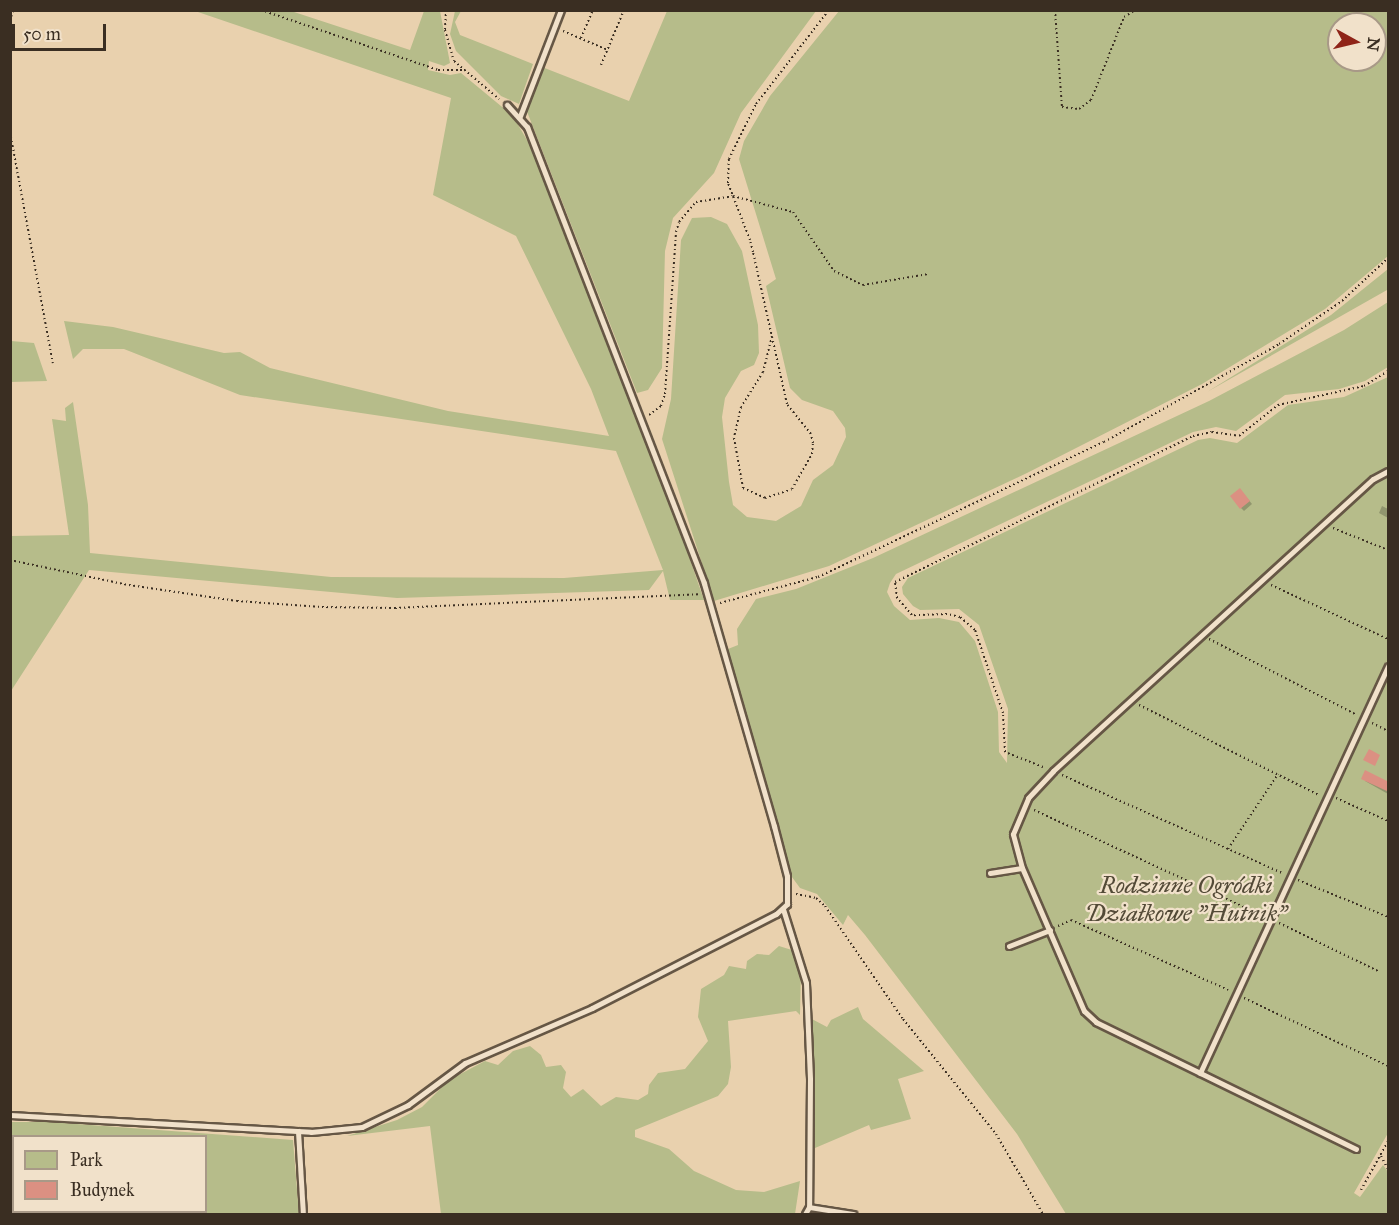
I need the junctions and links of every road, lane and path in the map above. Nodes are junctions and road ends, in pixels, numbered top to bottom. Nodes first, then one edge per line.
1 (13, 10) edge
2 (261, 10) edge
3 (446, 10) edge
4 (561, 10) edge
5 (593, 10) edge
6 (624, 10) edge
7 (829, 10) edge
8 (1055, 10) edge
9 (1135, 10) edge
10 (10, 21) edge
11 (554, 27) junction
12 (581, 38) junction
13 (608, 50) junction
14 (601, 66) dead end
15 (462, 70) junction
16 (507, 105) joint
17 (520, 117) junction
18 (10, 132) edge
19 (733, 196) junction
20 (1389, 258) edge
21 (928, 274) dead end
22 (772, 336) junction
23 (53, 363) dead end
24 (1389, 371) edge
25 (641, 419) junction
26 (1389, 471) edge
27 (1325, 525) junction
28 (1389, 550) edge
29 (10, 560) edge
30 (1263, 581) junction
31 (708, 594) junction
32 (711, 605) junction
33 (1202, 636) junction
34 (1389, 639) edge
35 (1389, 666) edge
36 (1131, 700) junction
37 (1364, 718) junction
38 (1389, 731) edge
39 (1053, 771) junction
40 (1278, 774) junction
41 (1328, 797) junction
42 (1022, 809) junction
43 (1389, 821) edge
44 (1228, 849) junction
45 (1022, 868) junction
46 (990, 873) dead end
47 (1292, 878) junction
48 (789, 894) junction
49 (783, 909) junction
50 (1389, 917) edge
51 (1272, 920) junction
52 (1050, 930) junction
53 (1009, 946) dead end
54 (1380, 972) dead end
55 (1238, 995) junction
56 (1389, 1066) edge
57 (1200, 1073) junction
58 (10, 1115) edge
59 (298, 1131) junction
60 (1389, 1141) edge
61 (1356, 1149) dead end
62 (1381, 1156) junction
63 (1389, 1169) edge
64 (1360, 1190) dead end
65 (808, 1207) junction
66 (303, 1215) edge
67 (805, 1215) edge
68 (853, 1215) edge
69 (1043, 1215) edge

1 - 10 path
2 - 15 path
3 - 15 path
4 - 11 lane
5 - 12 path
6 - 13 path
7 - 19 path
8 - 9 path
11 - 12 path
11 - 17 lane
12 - 13 path
13 - 14 path
15 - 16 path
16 - 17 lane
17 - 25 lane
18 - 23 path
19 - 21 path
19 - 22 path
19 - 25 path
20 - 32 path
22 - 22 path
24 - 39 path
25 - 31 lane
26 - 27 lane
27 - 28 path
27 - 30 lane
29 - 31 path
30 - 33 lane
30 - 34 path
31 - 32 lane
32 - 48 lane
33 - 36 lane
33 - 37 path
35 - 37 lane
36 - 39 lane
36 - 40 path
37 - 38 path
37 - 41 lane
39 - 42 lane
39 - 44 path
40 - 41 path
40 - 44 path
41 - 43 path
41 - 47 lane
42 - 45 lane
42 - 51 path
44 - 47 path
45 - 46 lane
45 - 52 lane
47 - 50 path
47 - 51 lane
48 - 49 lane
48 - 69 path
49 - 59 lane
49 - 65 lane
51 - 54 path
51 - 55 lane
52 - 53 lane
52 - 55 path
52 - 57 lane
55 - 56 path
55 - 57 lane
57 - 61 lane
58 - 59 lane
59 - 66 lane
60 - 62 path
62 - 63 path
62 - 64 path
65 - 67 lane
65 - 68 lane

